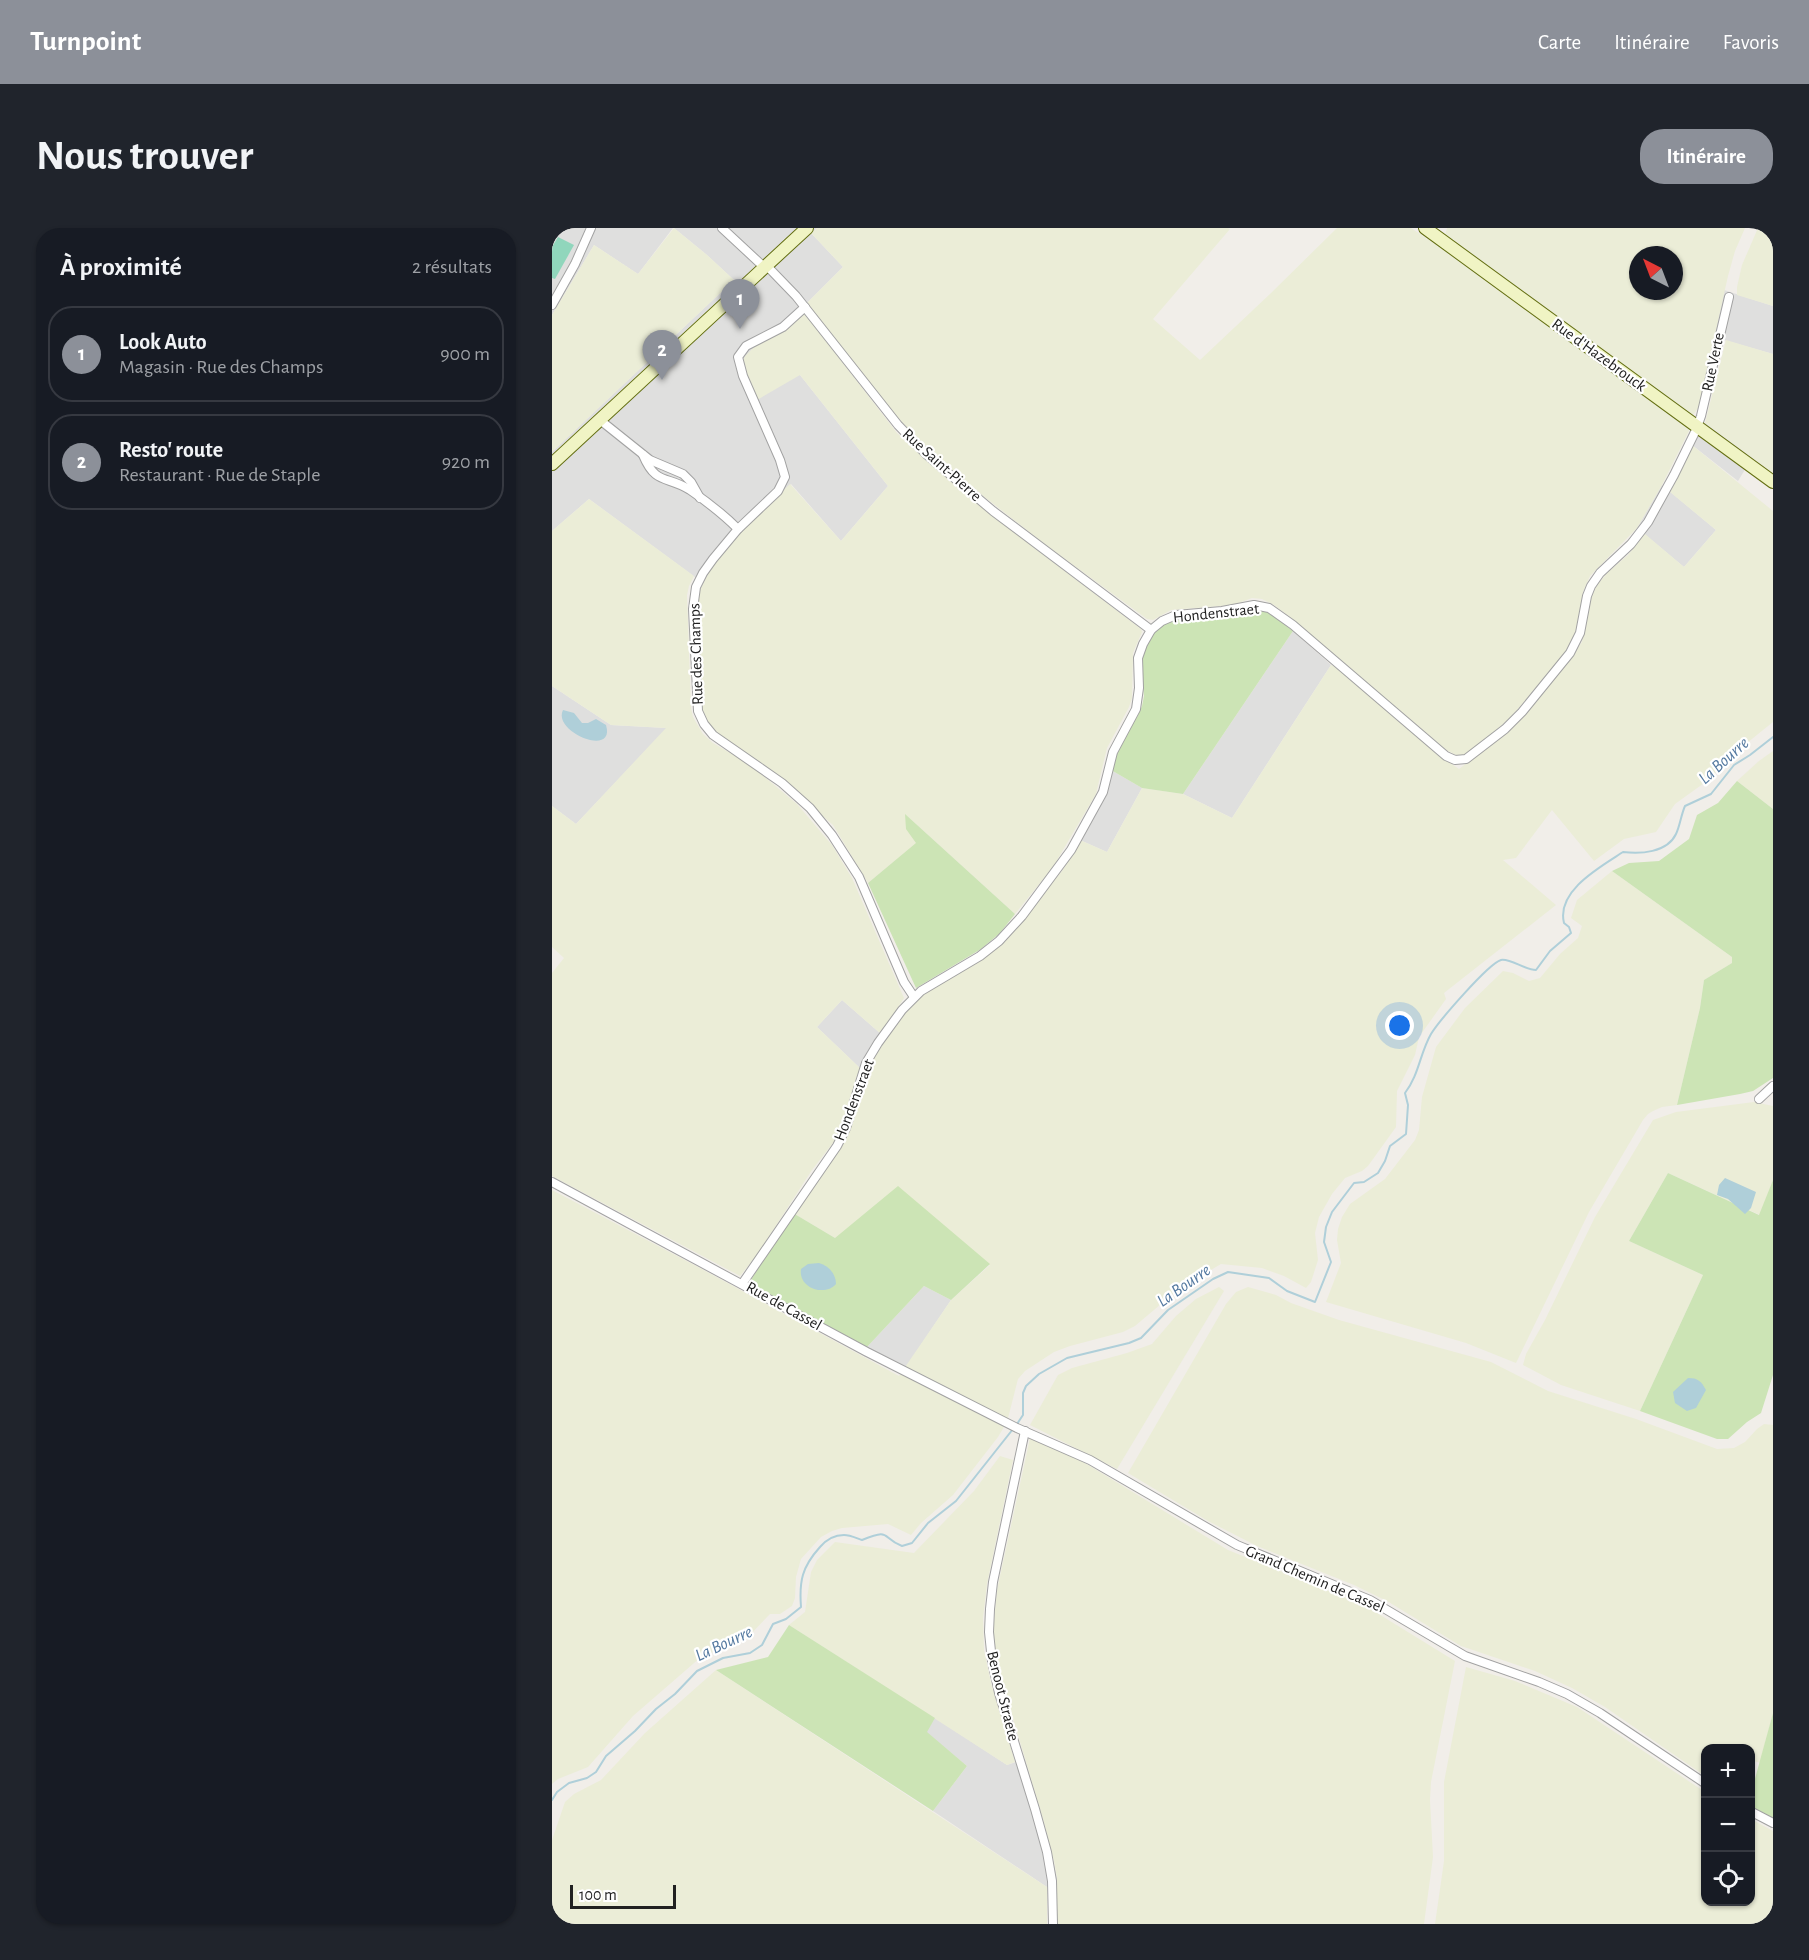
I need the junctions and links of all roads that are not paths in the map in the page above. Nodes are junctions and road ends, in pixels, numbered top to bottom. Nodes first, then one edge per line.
1 (591, 228) edge
2 (722, 228) edge
3 (807, 228) edge
4 (1425, 228) edge
5 (764, 269) junction
6 (1729, 297) dead end
7 (552, 305) edge
8 (805, 307) junction
9 (600, 420) junction
10 (1697, 427) junction
11 (643, 455) junction
12 (552, 464) edge
13 (1773, 482) edge
14 (700, 498) junction
15 (738, 529) junction
16 (1151, 630) junction
17 (914, 997) junction
18 (1773, 1086) edge
19 (1758, 1099) dead end
20 (552, 1182) edge
21 (742, 1284) junction
22 (1017, 1428) junction
23 (1701, 1781) edge
24 (1755, 1814) edge
25 (1773, 1823) edge
26 (1053, 1924) edge

1 - 7 street
2 - 5 street, Rue Saint-Pierre
3 - 5 street
4 - 10 street, Rue d'Hazebrouck
5 - 8 street, Rue Saint-Pierre
5 - 9 street
6 - 10 street, Rue Verte
8 - 15 street, Rue des Champs
8 - 16 street, Rue Saint-Pierre
9 - 11 street
9 - 12 street
10 - 13 street, Rue d'Hazebrouck
10 - 16 street, Hondenstraet
11 - 14 street
11 - 14 street
14 - 15 street
15 - 17 street, Rue des Champs
16 - 17 street, Hondenstraet
17 - 21 street, Hondenstraet
18 - 19 street
20 - 21 street, Rue de Cassel
21 - 22 street, Rue de Cassel
22 - 23 street, Grand Chemin de Cassel
22 - 26 street, Benoot Straete
24 - 25 street

